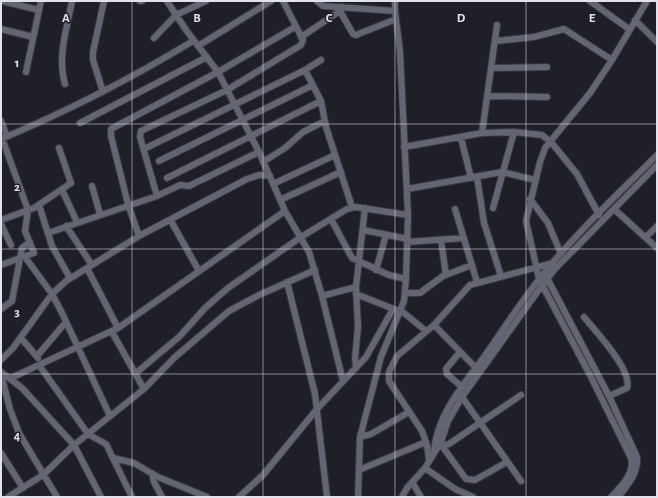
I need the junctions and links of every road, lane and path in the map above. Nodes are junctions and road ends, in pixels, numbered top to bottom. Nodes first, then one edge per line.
1 (2, 1) edge
2 (41, 1) edge
3 (72, 1) edge
4 (104, 1) edge
5 (167, 1) edge
6 (206, 1) edge
7 (271, 1) edge
8 (283, 1) edge
9 (317, 1) edge
10 (395, 1) edge
11 (590, 1) edge
12 (646, 1) edge
13 (341, 9) junction
14 (39, 10) junction
15 (395, 11) junction
16 (176, 15) junction
17 (396, 19) junction
18 (635, 20) junction
19 (497, 25) dead end
20 (295, 27) junction
21 (1, 29) edge
22 (629, 29) junction
23 (33, 37) junction
24 (301, 37) junction
25 (154, 38) dead end
26 (193, 40) junction
27 (656, 40) edge
28 (496, 41) junction
29 (198, 46) junction
30 (207, 57) junction
31 (321, 60) dead end
32 (612, 60) junction
33 (547, 67) dead end
34 (492, 68) junction
35 (305, 70) junction
36 (26, 72) dead end
37 (218, 72) junction
38 (65, 84) dead end
39 (313, 85) junction
40 (227, 90) junction
41 (103, 92) junction
42 (488, 96) junction
43 (547, 96) dead end
44 (321, 101) junction
45 (234, 104) junction
46 (242, 120) junction
47 (1, 121) edge
48 (325, 121) junction
49 (80, 123) dead end
50 (514, 132) junction
51 (482, 133) junction
52 (251, 136) junction
53 (4, 138) edge
54 (461, 138) junction
55 (551, 142) junction
56 (404, 147) junction
57 (59, 148) dead end
58 (144, 149) junction
59 (259, 152) junction
60 (335, 155) junction
61 (657, 155) edge
62 (159, 160) dead end
63 (263, 162) junction
64 (657, 165) edge
65 (341, 172) junction
66 (502, 172) junction
67 (270, 176) junction
68 (474, 177) junction
69 (167, 178) dead end
70 (535, 180) junction
71 (273, 184) junction
72 (92, 186) dead end
73 (407, 189) junction
74 (62, 190) junction
75 (157, 196) junction
76 (530, 199) junction
77 (280, 200) junction
78 (128, 204) junction
79 (39, 205) junction
80 (352, 207) junction
81 (365, 208) junction
82 (493, 208) dead end
83 (456, 209) dead end
84 (614, 209) junction
85 (28, 210) junction
86 (285, 210) junction
87 (100, 214) junction
88 (408, 215) junction
89 (599, 215) junction
90 (331, 219) junction
91 (1, 220) edge
92 (171, 221) junction
93 (77, 222) junction
94 (1, 224) edge
95 (66, 226) junction
96 (657, 226) edge
97 (363, 230) junction
98 (48, 233) junction
99 (386, 234) junction
100 (139, 236) junction
101 (301, 237) junction
102 (646, 237) junction
103 (464, 238) junction
104 (441, 240) junction
105 (408, 241) junction
106 (30, 242) junction
107 (11, 245) dead end
108 (657, 248) edge
109 (561, 254) junction
110 (23, 258) junction
111 (360, 262) junction
112 (553, 263) junction
113 (1, 265) edge
114 (472, 265) junction
115 (536, 266) junction
116 (90, 267) junction
117 (315, 270) junction
118 (376, 270) junction
119 (199, 272) junction
120 (446, 275) junction
121 (501, 276) junction
122 (546, 276) junction
123 (70, 278) junction
124 (539, 278) junction
125 (406, 279) junction
126 (287, 282) junction
127 (477, 282) junction
128 (542, 285) junction
129 (356, 286) junction
130 (405, 293) junction
131 (52, 294) junction
132 (356, 294) junction
133 (322, 296) junction
134 (1, 309) edge
135 (393, 309) junction
136 (400, 312) junction
137 (584, 317) dead end
138 (66, 322) junction
139 (434, 325) junction
140 (118, 328) junction
141 (426, 331) junction
142 (112, 332) junction
143 (20, 338) junction
144 (78, 348) junction
145 (460, 352) junction
146 (36, 356) junction
147 (1, 360) edge
148 (41, 365) junction
149 (356, 368) junction
150 (476, 368) junction
151 (1, 373) edge
152 (136, 373) junction
153 (11, 378) junction
154 (342, 381) junction
155 (462, 387) junction
156 (144, 389) junction
157 (521, 395) dead end
158 (609, 396) junction
159 (462, 397) junction
160 (7, 398) junction
161 (1, 402) edge
162 (317, 409) junction
163 (410, 412) junction
164 (110, 416) junction
165 (479, 423) junction
166 (88, 434) junction
167 (360, 437) junction
168 (426, 442) junction
169 (74, 445) junction
170 (438, 448) junction
171 (1, 453) edge
172 (113, 458) junction
173 (429, 459) junction
174 (507, 462) junction
175 (425, 468) junction
176 (359, 470) junction
177 (152, 474) junction
178 (44, 475) junction
179 (521, 481) dead end
180 (412, 482) junction
181 (23, 488) junction
182 (8, 497) edge
183 (57, 497) edge
184 (101, 497) edge
185 (132, 497) edge
186 (162, 497) edge
187 (207, 497) edge
188 (239, 497) edge
189 (327, 497) edge
190 (358, 497) edge
191 (402, 497) edge
192 (421, 497) edge
193 (473, 497) edge
194 (611, 497) edge
195 (618, 497) edge

1 - 14 street
2 - 14 street
3 - 38 street
4 - 41 street
5 - 16 street
6 - 16 street
7 - 29 street
8 - 20 street
9 - 13 street
10 - 15 street
11 - 22 street
12 - 18 street
13 - 15 street
13 - 17 street
13 - 24 street
14 - 23 street
15 - 17 street
16 - 25 street
16 - 26 street
17 - 56 street
18 - 22 street
18 - 27 street
19 - 28 street
20 - 24 street
20 - 37 street
21 - 23 street
22 - 32 street
23 - 36 street
24 - 40 street
26 - 29 street
26 - 41 street
28 - 32 street
28 - 34 street
29 - 30 street
30 - 37 street
30 - 49 street
31 - 35 street
32 - 55 street
33 - 34 street
34 - 42 street
35 - 39 street
35 - 45 street
37 - 40 street
37 - 78 street
39 - 44 street
39 - 46 street
40 - 45 street
40 - 58 street
41 - 53 street
42 - 43 street
42 - 51 street
44 - 48 street
44 - 52 street
45 - 46 street
45 - 58 street
46 - 52 street
46 - 62 street
47 - 53 street
48 - 60 street
48 - 63 street
50 - 51 street
50 - 55 street
50 - 66 street
51 - 54 street
52 - 59 street
52 - 69 street
53 - 85 street
54 - 56 street
54 - 68 street
55 - 70 street
55 - 89 street
56 - 73 street
57 - 74 street
58 - 75 street
59 - 63 street
59 - 75 street
60 - 65 street
60 - 71 street
61 - 89 street
63 - 67 street
64 - 84 street
65 - 77 street
65 - 80 street
66 - 68 street
66 - 70 street
66 - 82 street
67 - 71 street
67 - 92 street
68 - 73 street
68 - 121 street
70 - 76 street
71 - 77 street
72 - 87 street
73 - 88 street
74 - 79 street
74 - 93 street
75 - 78 street
76 - 109 street
76 - 115 street
77 - 86 street
78 - 87 street
78 - 100 street
79 - 85 street
79 - 98 street
80 - 81 street
80 - 90 street
81 - 88 street
81 - 97 street
83 - 103 street
84 - 102 street
84 - 122 street
85 - 91 street
85 - 106 street
86 - 101 street
86 - 119 street
87 - 93 street
88 - 105 street
89 - 109 street
90 - 101 street
90 - 111 street
92 - 100 street
92 - 119 street
93 - 95 street
94 - 107 street
95 - 98 street
95 - 116 street
96 - 102 street
97 - 99 street
97 - 111 street
98 - 123 street
99 - 105 street
99 - 118 street
100 - 116 street
101 - 117 street
101 - 152 street
102 - 108 street
103 - 104 street
103 - 114 street
104 - 105 street
104 - 120 street
105 - 125 street
106 - 110 street
106 - 110 street
109 - 112 street
110 - 113 street
110 - 131 street
110 - 134 street
111 - 118 street
111 - 129 street
112 - 115 street
112 - 122 street
114 - 120 street
114 - 127 street
115 - 121 street
115 - 124 street
116 - 123 street
116 - 140 street
117 - 126 street
117 - 133 street
118 - 125 street
119 - 140 street
120 - 130 street
121 - 127 street
122 - 124 street
122 - 128 street
122 - 158 street
123 - 131 street
124 - 128 street
124 - 150 street
125 - 130 street
126 - 156 street
126 - 162 street
127 - 139 street
128 - 159 street
128 - 194 street
129 - 132 street
129 - 133 street
130 - 136 street
131 - 138 street
131 - 143 street
132 - 135 street
132 - 149 street
133 - 154 street
135 - 136 street
135 - 149 street
136 - 141 street
136 - 167 street
137 - 158 street
138 - 144 street
138 - 146 street
139 - 141 street
139 - 145 street
140 - 142 street
141 - 163 street
142 - 144 street
142 - 152 street
143 - 146 street
143 - 147 street
144 - 148 street
144 - 164 street
145 - 150 street
145 - 155 street
146 - 148 street
148 - 153 street
148 - 166 street
149 - 154 street
150 - 155 street
151 - 153 street
151 - 160 street
152 - 156 street
153 - 169 street
154 - 162 street
155 - 170 street
156 - 164 street
157 - 165 street
158 - 195 street
159 - 165 street
159 - 170 street
160 - 161 street
160 - 178 street
162 - 188 street
162 - 189 street
163 - 167 street
163 - 168 street
164 - 166 street
165 - 170 street
165 - 174 street
166 - 169 street
166 - 172 street
167 - 176 street
168 - 173 street
168 - 176 street
169 - 178 street
169 - 184 street
170 - 173 street
170 - 174 street
171 - 181 street
172 - 177 street
172 - 185 street
173 - 175 street
174 - 179 street
175 - 180 street
175 - 193 street
176 - 190 street
177 - 186 street
177 - 187 street
178 - 181 street
178 - 183 street
180 - 191 street
180 - 192 street
181 - 182 street

